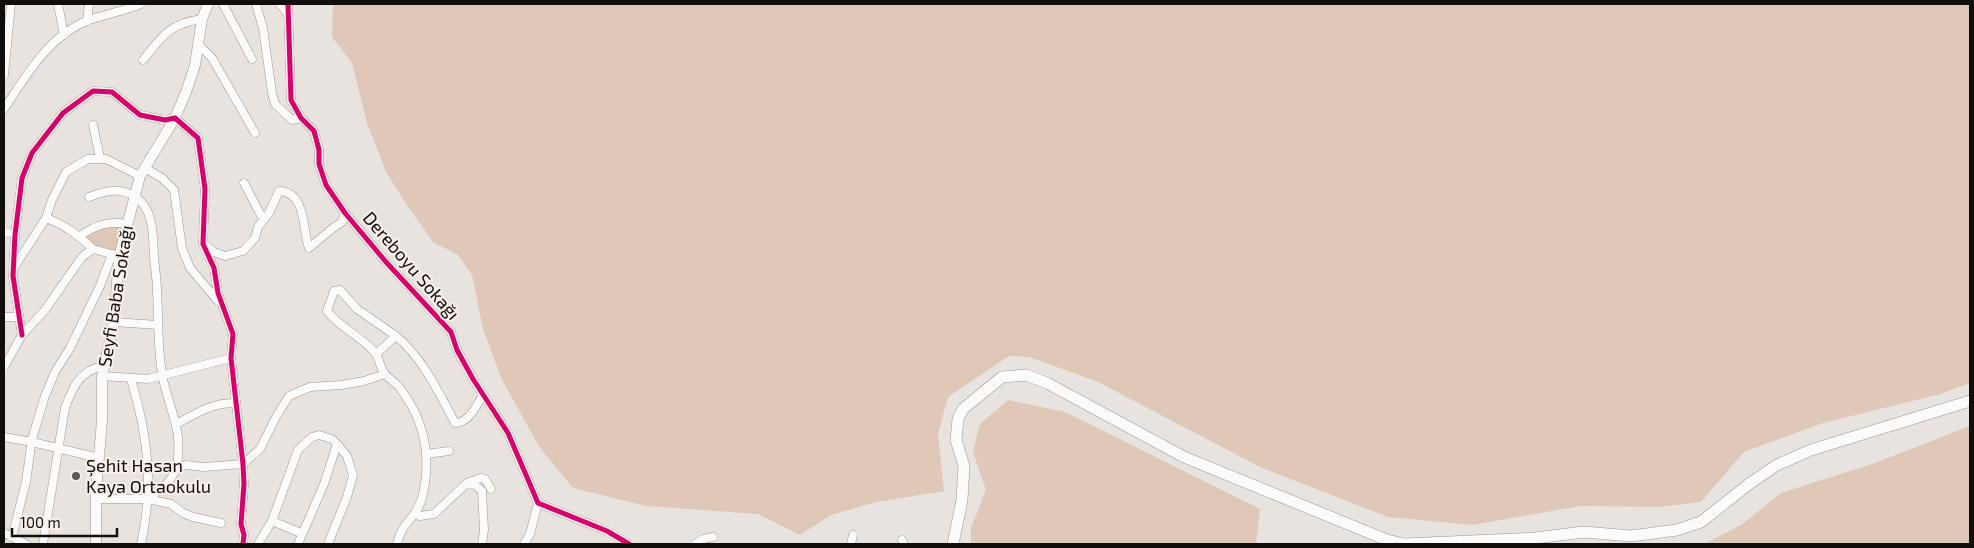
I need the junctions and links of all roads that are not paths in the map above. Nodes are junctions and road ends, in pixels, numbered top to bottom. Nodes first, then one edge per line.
1 (11, 4) edge
2 (58, 4) edge
3 (90, 4) edge
4 (141, 4) edge
5 (208, 4) edge
6 (223, 4) edge
7 (256, 4) edge
8 (280, 4) edge
9 (288, 4) edge
10 (290, 17) junction
11 (202, 19) junction
12 (87, 20) junction
13 (64, 35) junction
14 (198, 45) junction
15 (252, 59) dead end
16 (143, 60) dead end
17 (4, 75) edge
18 (4, 109) edge
19 (175, 118) junction
20 (302, 118) junction
21 (93, 125) dead end
22 (256, 133) dead end
23 (100, 158) junction
24 (142, 172) junction
25 (244, 183) dead end
26 (135, 196) junction
27 (89, 197) dead end
28 (345, 213) junction
29 (46, 218) junction
30 (263, 219) junction
31 (126, 224) junction
32 (80, 236) junction
33 (204, 244) junction
34 (93, 249) junction
35 (116, 255) junction
36 (14, 267) junction
37 (224, 310) junction
38 (4, 317) edge
39 (19, 317) junction
40 (114, 322) junction
41 (158, 325) junction
42 (22, 335) junction
43 (396, 336) junction
44 (376, 354) junction
45 (231, 358) junction
46 (4, 367) edge
47 (103, 371) junction
48 (385, 374) junction
49 (163, 376) junction
50 (131, 379) junction
51 (483, 395) junction
52 (1970, 401) edge
53 (236, 403) junction
54 (176, 424) junction
55 (4, 437) edge
56 (32, 442) junction
57 (337, 444) junction
58 (60, 449) junction
59 (449, 451) dead end
60 (426, 454) junction
61 (99, 458) junction
62 (243, 464) junction
63 (176, 467) junction
64 (467, 483) junction
65 (491, 489) dead end
66 (96, 499) junction
67 (148, 499) junction
68 (538, 502) junction
69 (416, 512) junction
70 (272, 522) junction
71 (221, 523) dead end
72 (4, 533) edge
73 (302, 533) junction
74 (853, 534) dead end
75 (12, 537) junction
76 (713, 537) dead end
77 (26, 544) edge
78 (43, 544) edge
79 (96, 544) edge
80 (141, 544) edge
81 (243, 544) edge
82 (258, 544) edge
83 (298, 544) edge
84 (328, 544) edge
85 (398, 544) edge
86 (482, 544) edge
87 (524, 544) edge
88 (630, 544) edge
89 (695, 544) edge
90 (851, 544) edge
91 (953, 544) edge
92 (1404, 544) edge

1 - 17 street
2 - 13 street
3 - 12 street
4 - 12 street
5 - 11 street, Seyfi Baba Sokağı
6 - 15 street
7 - 20 street
8 - 10 street
9 - 10 street, Dereboyu Sokağı
10 - 20 street, Dereboyu Sokağı
11 - 14 street, Seyfi Baba Sokağı
11 - 16 street
12 - 13 street
13 - 18 street
14 - 19 street, Seyfi Baba Sokağı
14 - 22 street
19 - 24 street, Seyfi Baba Sokağı
19 - 33 street
19 - 36 street
20 - 28 street, Dereboyu Sokağı
21 - 23 street
23 - 24 street
23 - 29 street
24 - 26 street, Seyfi Baba Sokağı
24 - 37 street
25 - 30 street
26 - 27 street
26 - 31 street, Seyfi Baba Sokağı
26 - 41 street
28 - 30 street
28 - 51 street, Dereboyu Sokağı
29 - 32 street
29 - 36 street
30 - 33 street
31 - 32 street
31 - 35 street, Seyfi Baba Sokağı
32 - 34 street
33 - 37 street
34 - 35 street
34 - 42 street
35 - 40 street, Seyfi Baba Sokağı
35 - 56 street
36 - 39 street
37 - 45 street
38 - 39 street
39 - 42 street
40 - 41 street
40 - 47 street, Seyfi Baba Sokağı
41 - 49 street
42 - 46 street
43 - 44 street
43 - 44 street
43 - 51 street
44 - 48 street
45 - 49 street
45 - 53 street
47 - 50 street
47 - 58 street
47 - 61 street, Seyfi Baba Sokağı
48 - 60 street
48 - 62 street
49 - 50 street
49 - 54 street
50 - 67 street
51 - 68 street, Dereboyu Sokağı
52 - 92 main road
53 - 54 street
53 - 62 street
54 - 63 street
55 - 56 street
56 - 58 street
56 - 75 street
57 - 70 street
57 - 73 street
57 - 84 street
58 - 61 street
58 - 78 street
59 - 60 street
60 - 69 street
61 - 66 street, Seyfi Baba Sokağı
62 - 63 street
62 - 81 street
63 - 67 street
64 - 65 street
64 - 69 street
64 - 86 street
66 - 67 street
66 - 79 street, Seyfi Baba Sokağı
67 - 71 street
67 - 80 street
68 - 87 street
68 - 88 street
69 - 85 street
70 - 73 street
70 - 82 street
72 - 75 street
73 - 83 street
74 - 90 street
75 - 77 street
76 - 89 street
91 - 92 main road

